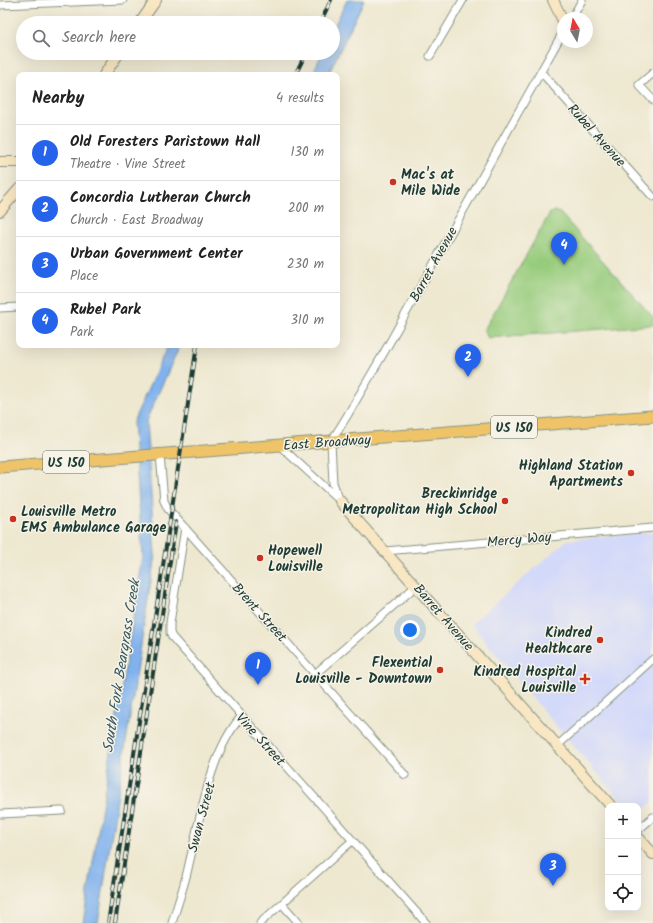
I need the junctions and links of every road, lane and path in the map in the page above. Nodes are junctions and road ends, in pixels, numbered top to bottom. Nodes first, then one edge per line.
1 (123, 0) edge
2 (156, 0) edge
3 (463, 0) edge
4 (553, 0) edge
5 (582, 0) edge
6 (0, 5) edge
7 (559, 12) edge
8 (575, 12) edge
9 (145, 16) edge
10 (557, 43) edge
11 (430, 56) dead end
12 (114, 60) edge
13 (106, 72) edge
14 (541, 72) junction
15 (653, 73) edge
16 (653, 100) edge
17 (0, 162) edge
18 (16, 162) edge
19 (16, 192) edge
20 (653, 197) edge
21 (0, 211) edge
22 (16, 307) edge
23 (0, 308) edge
24 (653, 416) edge
25 (331, 442) junction
26 (280, 446) junction
27 (155, 455) junction
28 (0, 468) edge
29 (340, 501) junction
30 (185, 528) junction
31 (653, 528) edge
32 (385, 551) junction
33 (416, 586) junction
34 (653, 659) edge
35 (315, 674) junction
36 (241, 717) junction
37 (557, 746) junction
38 (405, 775) dead end
39 (608, 803) edge
40 (62, 812) dead end
41 (0, 814) edge
42 (653, 817) edge
43 (641, 827) edge
44 (640, 839) edge
45 (352, 841) junction
46 (653, 854) edge
47 (282, 904) junction
48 (172, 923) edge
49 (260, 923) edge
50 (299, 923) edge
51 (426, 923) edge

1 - 6 street
2 - 9 street
3 - 11 street
4 - 7 street
5 - 8 street
10 - 14 street, Barret Avenue
12 - 13 street
14 - 20 street, Rubel Avenue
14 - 25 street, Barret Avenue
15 - 16 street
17 - 18 street
19 - 21 street
22 - 23 street
24 - 25 main road, East Broadway / US 150
25 - 26 main road, East Broadway / US 150
25 - 29 street, Barret Avenue
26 - 27 main road, East Broadway / US 150
26 - 29 street, Barret Avenue
27 - 28 main road, East Broadway / US 150
27 - 30 street, Brent Street
29 - 32 street, Barret Avenue
30 - 35 street, Brent Street
30 - 36 street, Vine Street
31 - 32 street, Mercy Way
32 - 33 street, Barret Avenue
33 - 35 street
33 - 37 street, Barret Avenue
34 - 37 street
35 - 38 street, Brent Street
36 - 45 street, Vine Street
36 - 48 street, Swan Street
37 - 39 street, Barret Avenue
40 - 41 street
42 - 43 street
44 - 46 street
45 - 47 street
45 - 51 street, Vine Street
47 - 49 street
47 - 50 street

